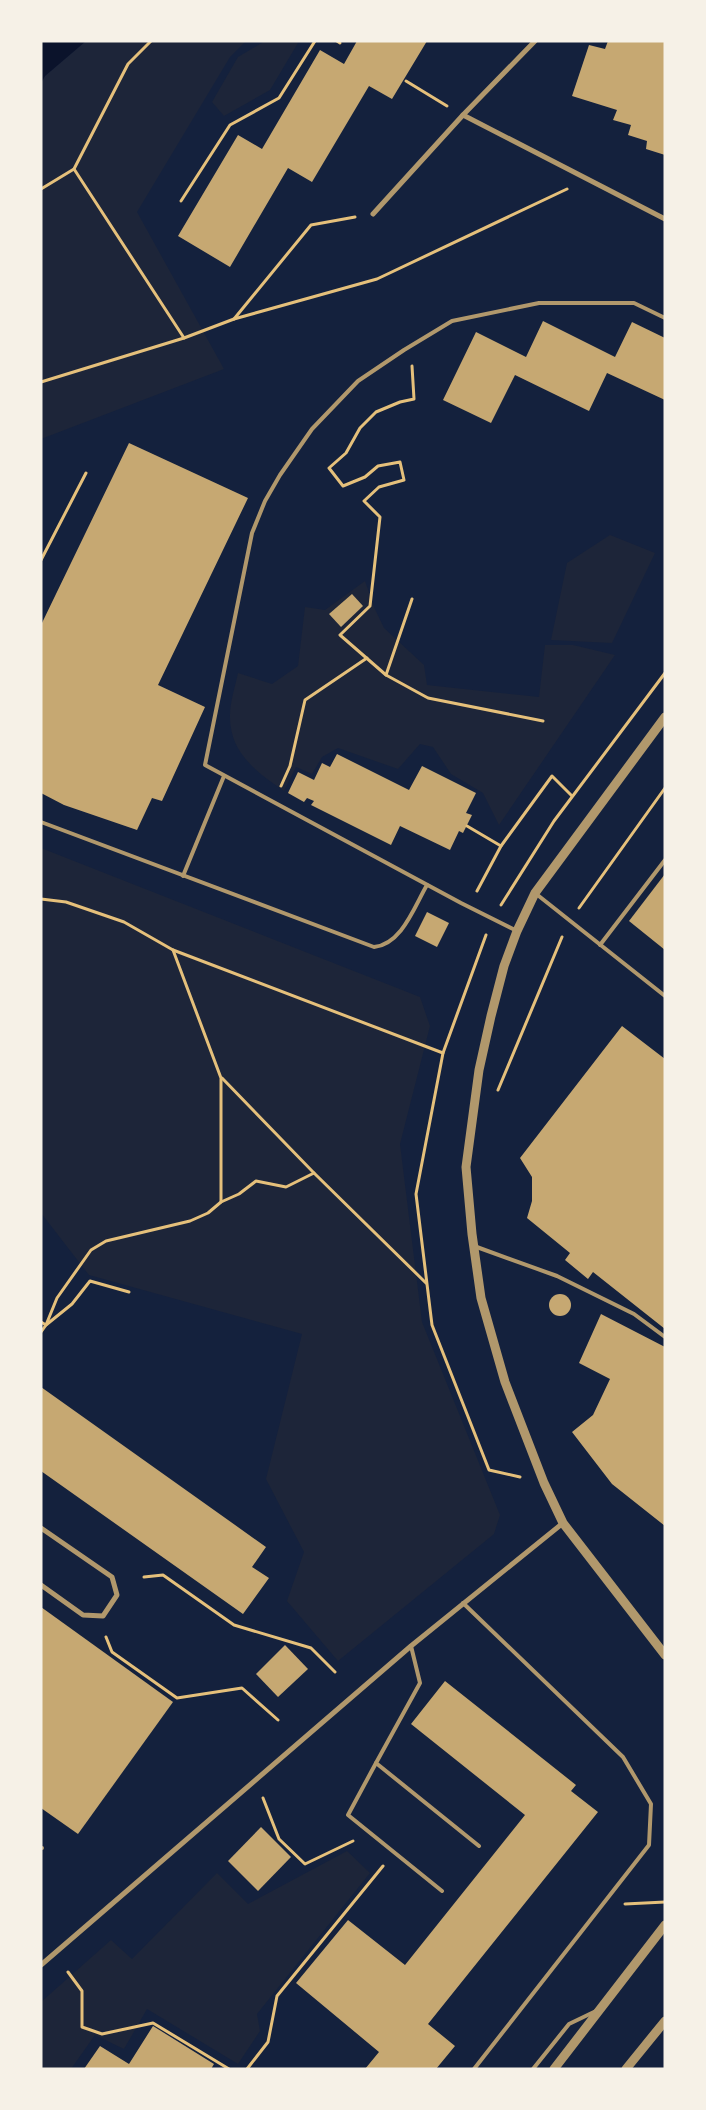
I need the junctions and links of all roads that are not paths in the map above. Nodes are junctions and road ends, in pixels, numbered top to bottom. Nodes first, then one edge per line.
1 (535, 41) edge
2 (463, 115) junction
3 (373, 214) road end
4 (665, 219) edge
5 (665, 318) edge
6 (665, 717) edge
7 (224, 776) junction
8 (41, 822) edge
9 (665, 860) edge
10 (183, 876) junction
11 (427, 885) junction
12 (536, 893) junction
13 (517, 931) junction
14 (600, 945) junction
15 (665, 996) edge
16 (474, 1246) junction
17 (665, 1337) edge
18 (563, 1523) junction
19 (41, 1528) edge
20 (41, 1585) edge
21 (463, 1603) junction
22 (410, 1646) junction
23 (665, 1656) edge
24 (376, 1763) junction
25 (479, 1846) dead end
26 (442, 1891) dead end
27 (665, 1925) edge
28 (41, 1965) edge
29 (600, 2009) junction
30 (665, 2021) edge
31 (474, 2069) edge
32 (533, 2069) edge
33 (554, 2069) edge
34 (626, 2069) edge

1 - 2 street
2 - 3 street
2 - 4 street
5 - 7 lane
6 - 12 street
7 - 10 lane
7 - 11 lane
8 - 10 lane
9 - 14 lane
10 - 11 lane
11 - 13 lane
12 - 13 street
12 - 14 lane
13 - 16 street
14 - 15 lane
16 - 17 lane
16 - 18 street
18 - 21 street
18 - 23 street
19 - 20 street
21 - 22 street
21 - 31 lane
22 - 24 lane
22 - 28 street
24 - 25 lane
24 - 26 lane
27 - 29 street
29 - 32 lane
29 - 33 street
30 - 34 street

